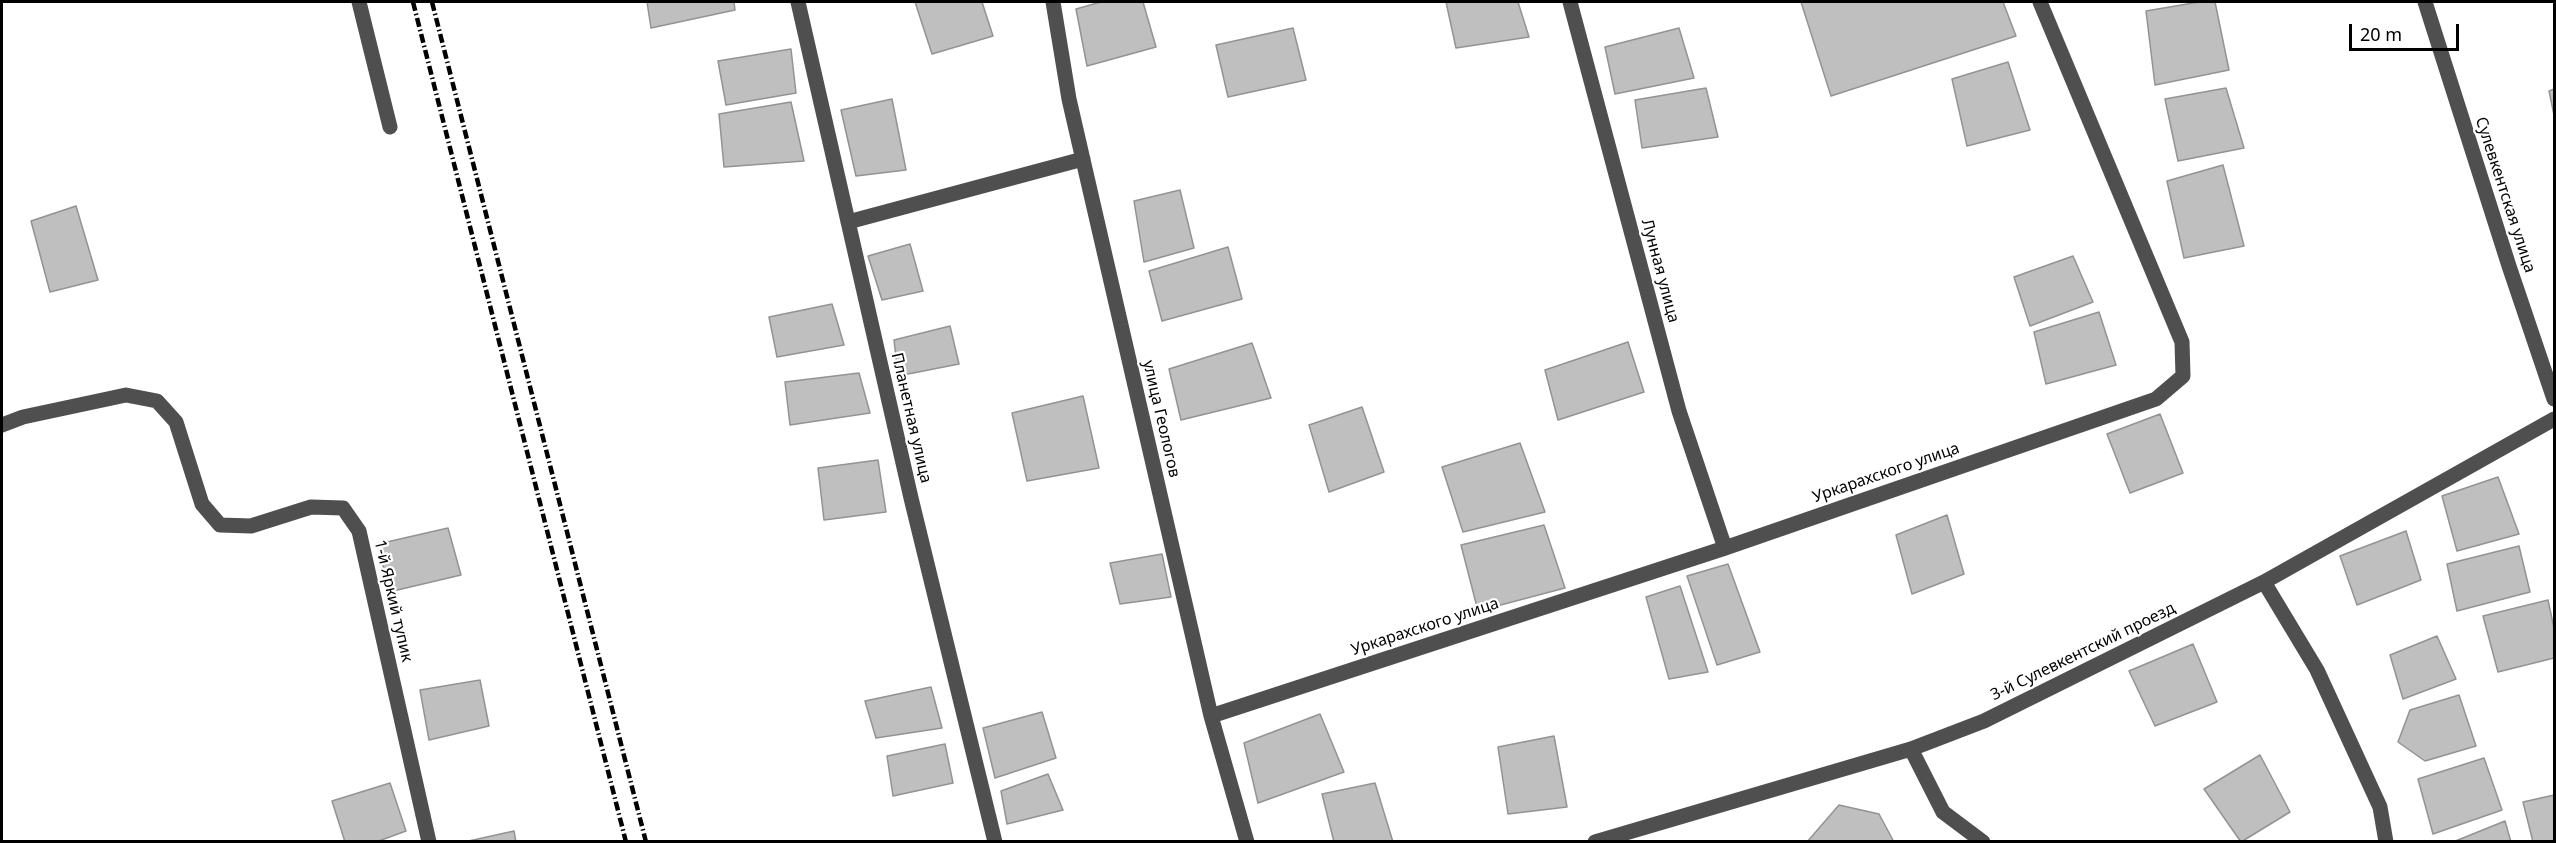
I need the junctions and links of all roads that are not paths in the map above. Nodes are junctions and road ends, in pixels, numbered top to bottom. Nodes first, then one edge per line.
1 (359, 2) edge
2 (798, 2) edge
3 (1053, 2) edge
4 (1570, 2) edge
5 (2040, 2) edge
6 (2425, 2) edge
7 (390, 127) dead end
8 (1083, 159) junction
9 (848, 222) junction
10 (2554, 399) edge
11 (2554, 420) edge
12 (2, 425) edge
13 (1725, 548) junction
14 (2264, 582) junction
15 (1211, 716) junction
16 (1911, 748) junction
17 (429, 842) edge
18 (995, 842) edge
19 (1247, 842) edge
20 (1595, 842) edge
21 (1983, 842) edge
22 (2386, 842) edge

1 - 7 street
2 - 9 street, Планетная улица
3 - 8 street, улица Геологов
4 - 13 street, Лунная улица
5 - 13 street, Уркарахского улица
6 - 10 street, Сулевкентская улица
8 - 9 street
8 - 15 street, улица Геологов
9 - 18 street, Планетная улица
11 - 14 street, 3-й Сулевкентский проезд
12 - 17 street, 1-й Яркий тупик
13 - 15 street, Уркарахского улица
14 - 16 street, 3-й Сулевкентский проезд
14 - 22 street
15 - 19 street, улица Геологов
16 - 20 street, 3-й Сулевкентский проезд
16 - 21 street

